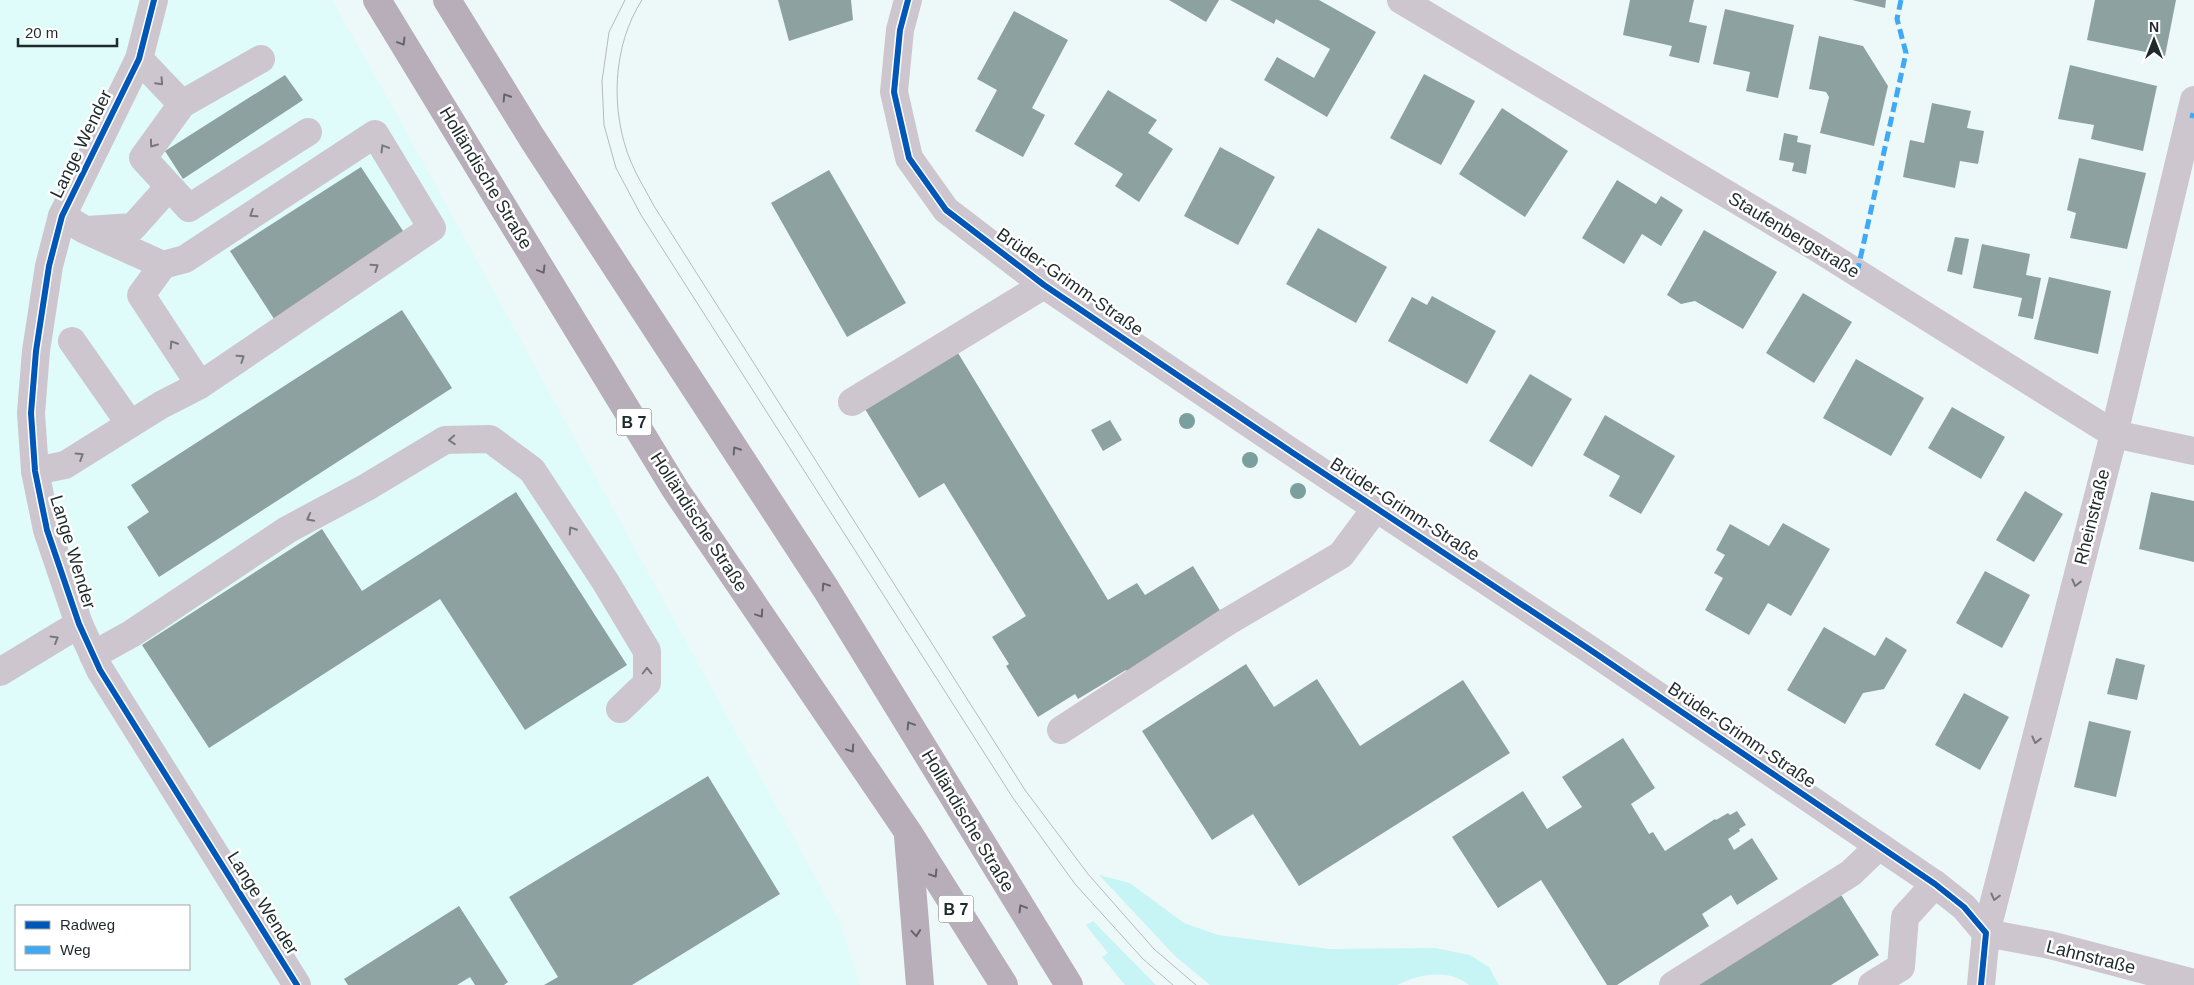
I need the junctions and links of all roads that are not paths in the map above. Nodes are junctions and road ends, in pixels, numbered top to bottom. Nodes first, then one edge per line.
1 (154, 0) edge
2 (377, 0) edge
3 (447, 0) edge
4 (908, 0) edge
5 (1401, 0) edge
6 (139, 59) junction
7 (261, 59) dead end
8 (2194, 100) edge
9 (182, 104) junction
10 (308, 132) dead end
11 (168, 188) junction
12 (62, 216) junction
13 (85, 230) junction
14 (163, 265) junction
15 (1044, 285) junction
16 (72, 340) dead end
17 (200, 385) junction
18 (852, 402) dead end
19 (130, 424) junction
20 (2114, 434) junction
21 (2194, 451) edge
22 (35, 471) junction
23 (1376, 508) junction
24 (79, 624) junction
25 (93, 655) junction
26 (0, 672) edge
27 (620, 709) dead end
28 (1061, 730) dead end
29 (908, 832) junction
30 (1878, 846) junction
31 (1935, 884) junction
32 (1986, 933) junction
33 (1047, 950) junction
34 (2194, 984) edge
35 (297, 985) edge
36 (920, 985) edge
37 (1004, 985) edge
38 (1070, 985) edge
39 (1088, 985) edge
40 (1673, 985) edge
41 (1872, 985) edge
42 (1980, 985) edge

1 - 6 street, Lange Wender
2 -> 29 highway, Holländische Straße / B 7
33 -> 3 highway, Holländische Straße
4 - 15 street, Brüder-Grimm-Straße
5 - 20 street, Staufenbergstraße
6 -> 9 street
6 - 12 street, Lange Wender
7 - 9 street
8 - 20 street, Rheinstraße
9 -> 11 street
10 - 11 street
11 - 13 street
12 - 13 street
12 - 22 street, Lange Wender
13 - 14 street
17 -> 14 street
17 -> 14 street
15 - 18 street
15 - 23 street, Brüder-Grimm-Straße
16 - 19 street
17 - 19 street
22 -> 19 street
20 - 21 street, Staufenbergstraße
20 -> 32 street, Rheinstraße
22 - 24 street, Lange Wender
23 - 28 street
23 - 30 street, Brüder-Grimm-Straße
24 - 25 street, Lange Wender
26 -> 24 street
27 -> 25 street
25 - 35 street, Lange Wender
29 -> 36 highway
29 -> 37 highway, Holländische Straße / B 7
30 - 31 street, Brüder-Grimm-Straße
30 - 40 street
31 - 32 street, Brüder-Grimm-Straße
31 - 41 street
32 - 34 street, Lahnstraße
32 - 42 street
33 - 38 highway, Holländische Straße
33 - 39 highway

